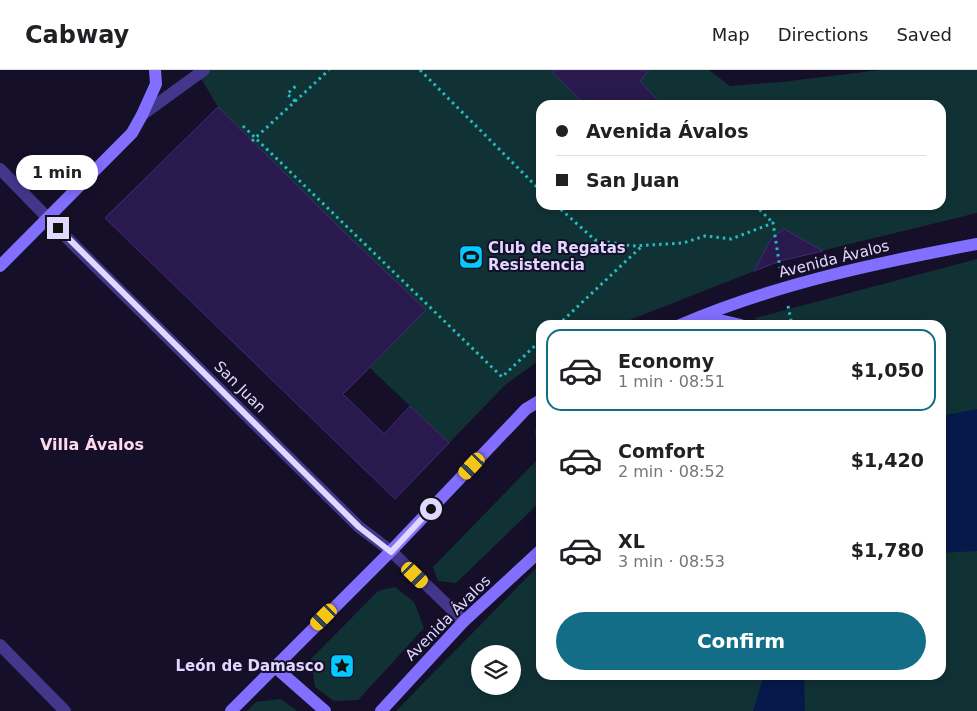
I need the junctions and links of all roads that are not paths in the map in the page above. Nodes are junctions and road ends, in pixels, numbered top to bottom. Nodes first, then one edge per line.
1 (155, 70) edge
2 (204, 70) edge
3 (142, 115) junction
4 (0, 169) edge
5 (48, 218) junction
6 (977, 244) edge
7 (0, 266) edge
8 (701, 316) junction
9 (692, 320) edge
10 (719, 320) edge
11 (536, 403) edge
12 (391, 552) junction
13 (536, 555) edge
14 (464, 621) junction
15 (0, 645) edge
16 (275, 667) junction
17 (386, 709) edge
18 (65, 711) edge
19 (231, 711) edge
20 (325, 711) edge

1 - 3 main road
2 - 3 street
3 - 5 main road
4 - 5 street, San Juan
5 - 7 main road
5 - 12 street, San Juan
6 - 8 main road, Avenida Ávalos
8 - 9 main road, Avenida Ávalos
8 - 10 main road
11 - 12 main road
12 - 14 street, San Juan
12 - 16 main road
13 - 14 main road, Avenida Ávalos
14 - 17 main road, Avenida Ávalos
15 - 18 street
16 - 19 main road
16 - 20 main road

